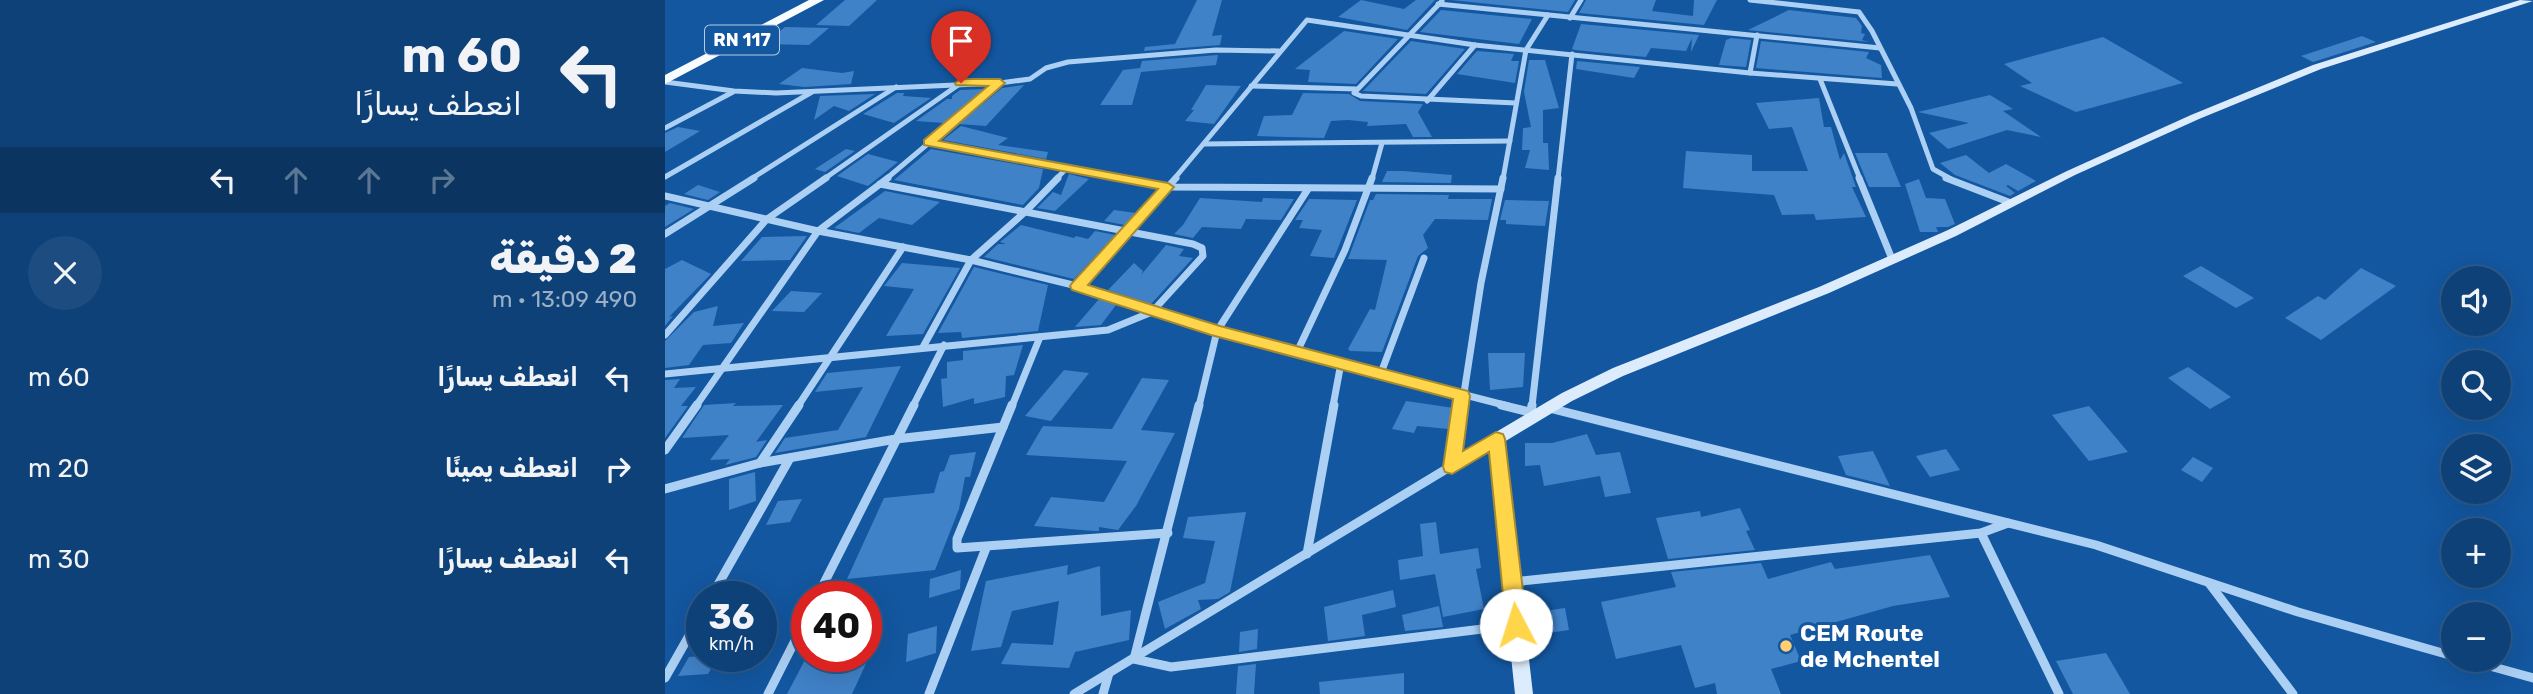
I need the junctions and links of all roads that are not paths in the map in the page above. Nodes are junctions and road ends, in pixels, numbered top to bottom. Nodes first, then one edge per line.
1 (818, 0) edge
2 (1581, 0) edge
3 (1750, 0) edge
4 (2529, 0) edge
5 (1440, 2) edge
6 (1548, 15) junction
7 (1570, 18) junction
8 (1757, 35) junction
9 (1407, 36) junction
10 (1475, 45) junction
11 (1880, 48) junction
12 (1526, 50) junction
13 (1279, 51) junction
14 (1572, 54) junction
15 (1750, 73) junction
16 (1820, 79) junction
17 (665, 81) edge
18 (961, 83) junction
19 (1000, 83) junction
20 (1897, 84) junction
21 (1251, 86) junction
22 (897, 87) junction
23 (1356, 89) junction
24 (734, 91) junction
25 (813, 92) junction
26 (1427, 101) junction
27 (1516, 103) junction
28 (665, 128) edge
29 (1510, 141) junction
30 (929, 143) junction
31 (1382, 143) junction
32 (1204, 144) junction
33 (1067, 168) junction
34 (665, 177) edge
35 (880, 184) junction
36 (1168, 187) junction
37 (1308, 189) junction
38 (1371, 189) junction
39 (1501, 189) junction
40 (665, 196) edge
41 (2011, 203) junction
42 (710, 206) junction
43 (1024, 212) junction
44 (767, 219) junction
45 (818, 231) junction
46 (1127, 232) junction
47 (665, 234) edge
48 (903, 247) junction
49 (1424, 258) dead end
50 (1892, 259) junction
51 (971, 260) junction
52 (1077, 286) junction
53 (1152, 312) junction
54 (1217, 331) junction
55 (665, 335) edge
56 (1040, 337) junction
57 (944, 345) junction
58 (923, 347) junction
59 (1297, 352) junction
60 (829, 357) junction
61 (1342, 363) junction
62 (722, 368) junction
63 (1381, 373) junction
64 (665, 374) edge
65 (1462, 396) junction
66 (1539, 411) junction
67 (1003, 427) junction
68 (896, 439) junction
69 (1496, 439) junction
70 (665, 450) edge
71 (790, 458) junction
72 (759, 463) junction
73 (1452, 467) junction
74 (665, 489) edge
75 (2008, 523) junction
76 (1168, 533) junction
77 (1981, 533) junction
78 (986, 548) junction
79 (1307, 554) junction
80 (720, 581) edge
81 (825, 581) edge
82 (1512, 582) junction
83 (2209, 582) junction
84 (1516, 625) junction
85 (686, 641) edge
86 (791, 649) edge
87 (2441, 653) edge
88 (1134, 659) junction
89 (2511, 672) edge
90 (1109, 673) junction
91 (665, 678) edge
92 (2533, 678) edge
93 (768, 694) edge
94 (929, 694) edge
95 (1074, 694) edge
96 (1103, 694) edge
97 (1524, 694) edge
98 (2059, 694) edge
99 (2293, 694) edge

1 - 17 main road, RN 117
2 - 7 street
3 - 11 street
4 - 41 street
5 - 6 street
5 - 9 street
6 - 7 street
6 - 12 street
7 - 8 street
8 - 11 street
8 - 15 street
9 - 10 street
9 - 13 street
9 - 23 street
10 - 12 street
10 - 26 street
11 - 20 street
12 - 14 street
12 - 27 street
13 - 19 street
13 - 21 street
14 - 15 street
14 - 66 street
15 - 16 street
16 - 20 street
16 - 50 street
17 - 24 street
18 - 19 street
18 - 22 street
18 - 44 street
19 - 30 street
20 - 41 street
21 - 23 street
21 - 32 street
22 - 25 street
22 - 42 street
23 - 26 street
24 - 25 street
24 - 28 street
25 - 34 street
26 - 27 street
27 - 29 street
29 - 31 street
29 - 39 street
30 - 33 street
30 - 35 street
31 - 32 street
31 - 38 street
32 - 36 street
33 - 36 street
33 - 43 street
35 - 43 street
35 - 45 street
36 - 37 street
36 - 46 street
37 - 38 street
37 - 54 street
38 - 39 street
38 - 59 street
39 - 65 street
40 - 42 street
41 - 50 street
42 - 44 street
42 - 47 street
43 - 46 street
43 - 51 street
44 - 45 street
44 - 55 street
45 - 48 street
45 - 62 street
46 - 52 street
46 - 53 street
48 - 51 street
48 - 60 street
49 - 63 street
50 - 66 street
51 - 52 street
51 - 58 street
52 - 53 street
53 - 54 street
53 - 56 street
54 - 59 street
54 - 76 street
56 - 57 street
56 - 67 street
57 - 58 street
57 - 68 street
58 - 60 street
59 - 61 street
60 - 62 street
60 - 72 street
61 - 63 street
61 - 79 street
62 - 64 street
62 - 70 street
63 - 65 street
65 - 66 street
65 - 73 street
66 - 69 street
66 - 75 street
67 - 68 street
67 - 78 street
68 - 71 street
68 - 81 street
69 - 73 street
69 - 82 street
71 - 72 street
71 - 80 street
72 - 74 street
73 - 79 street
75 - 77 street
75 - 83 street
76 - 78 street
76 - 88 street
77 - 82 street
77 - 98 street
78 - 94 street
79 - 88 street
82 - 84 street
83 - 87 street
83 - 99 street
84 - 88 street
84 - 97 street
85 - 91 street
86 - 93 street
88 - 90 street
89 - 92 street
90 - 95 street
90 - 96 street

